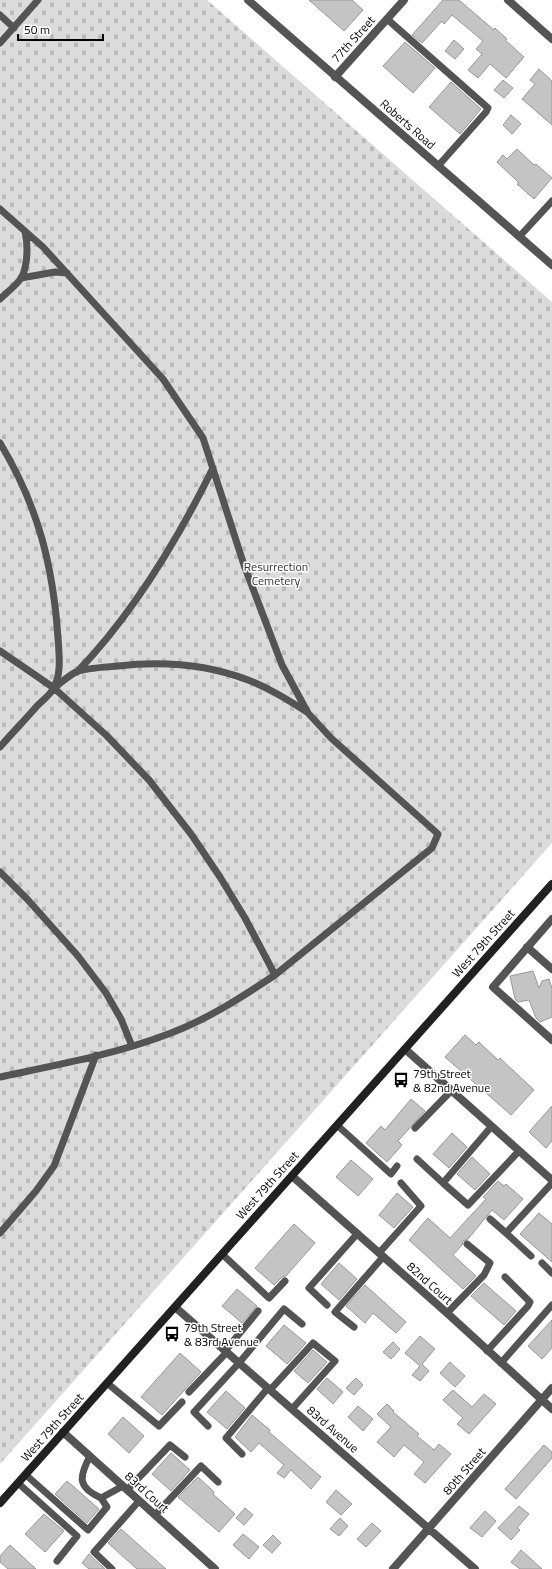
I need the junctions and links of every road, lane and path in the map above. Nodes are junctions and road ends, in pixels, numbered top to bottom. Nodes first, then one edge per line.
1 (38, 0) edge
2 (248, 0) edge
3 (404, 0) edge
4 (508, 0) edge
5 (0, 15) edge
6 (387, 19) junction
7 (14, 28) junction
8 (552, 39) edge
9 (0, 43) edge
10 (335, 77) junction
11 (438, 166) junction
12 (552, 201) edge
13 (0, 209) edge
14 (25, 231) junction
15 (519, 237) junction
16 (552, 265) edge
17 (67, 273) junction
18 (21, 278) junction
19 (0, 299) edge
20 (0, 443) edge
21 (213, 468) junction
22 (0, 651) edge
23 (77, 672) junction
24 (54, 688) junction
25 (308, 713) junction
26 (0, 746) edge
27 (0, 872) edge
28 (552, 884) edge
29 (552, 919) edge
30 (527, 947) junction
31 (552, 969) edge
32 (275, 975) junction
33 (552, 1040) edge
34 (132, 1046) junction
35 (405, 1049) junction
36 (96, 1055) junction
37 (0, 1077) edge
38 (451, 1091) junction
39 (337, 1125) junction
40 (491, 1127) junction
41 (415, 1128) dead end
42 (519, 1151) junction
43 (417, 1159) dead end
44 (397, 1166) dead end
45 (292, 1176) junction
46 (552, 1180) edge
47 (401, 1183) dead end
48 (443, 1183) junction
49 (552, 1183) edge
50 (490, 1219) dead end
51 (0, 1233) edge
52 (506, 1233) junction
53 (358, 1234) junction
54 (467, 1244) dead end
55 (222, 1254) junction
56 (381, 1255) junction
57 (531, 1256) dead end
58 (542, 1263) dead end
59 (552, 1273) edge
60 (504, 1277) dead end
61 (285, 1281) dead end
62 (326, 1305) dead end
63 (552, 1305) edge
64 (175, 1307) junction
65 (258, 1311) dead end
66 (447, 1313) junction
67 (302, 1324) dead end
68 (354, 1327) dead end
69 (226, 1351) junction
70 (487, 1351) junction
71 (239, 1363) junction
72 (501, 1363) junction
73 (107, 1383) junction
74 (552, 1388) edge
75 (269, 1389) junction
76 (189, 1392) dead end
77 (541, 1400) junction
78 (182, 1402) dead end
79 (292, 1409) junction
80 (552, 1409) edge
81 (208, 1426) dead end
82 (63, 1432) junction
83 (242, 1454) dead end
84 (90, 1456) junction
85 (185, 1457) dead end
86 (26, 1474) junction
87 (218, 1482) dead end
88 (18, 1483) junction
89 (125, 1488) junction
90 (101, 1498) junction
91 (139, 1501) junction
92 (0, 1503) edge
93 (155, 1515) junction
94 (429, 1528) junction
95 (57, 1561) dead end
96 (112, 1569) edge
97 (215, 1569) edge
98 (393, 1569) edge
99 (474, 1569) edge

1 - 7 lane
2 - 10 street, Roberts Road
3 - 6 street, 77th Street
4 - 8 street
5 - 7 lane
6 - 10 street, 77th Street
6 - 11 lane
7 - 9 lane
10 - 11 street, Roberts Road
11 - 15 street, Roberts Road
12 - 15 lane
13 - 14 lane
14 - 17 lane
14 - 18 lane
15 - 16 street, Roberts Road
17 - 18 lane
17 - 21 lane
18 - 19 lane
20 - 24 lane
21 - 23 lane
21 - 25 lane
22 - 24 lane
23 - 24 lane
23 - 25 lane
24 - 26 lane
24 - 32 lane
25 - 32 lane
27 - 34 lane
28 - 35 main road, West 79th Street
29 - 30 street
30 - 31 street
30 - 33 street
32 - 34 lane
34 - 36 lane
35 - 38 street
35 - 39 main road, West 79th Street
36 - 37 lane
36 - 51 lane
38 - 40 street
38 - 41 lane
39 - 44 lane
39 - 45 main road, West 79th Street
40 - 42 street
40 - 48 lane
42 - 46 street
42 - 48 lane
43 - 48 lane
45 - 53 street, 82nd Court
45 - 55 main road, West 79th Street
47 - 56 lane
49 - 52 lane
50 - 52 lane
52 - 57 lane
53 - 56 street, 82nd Court
53 - 62 lane
54 - 66 lane
55 - 61 lane
55 - 64 main road, West 79th Street
56 - 66 street, 82nd Court
56 - 68 lane
58 - 59 lane
60 - 70 lane
63 - 72 lane
64 - 69 street, 83rd Avenue
64 - 73 main road, West 79th Street
65 - 69 lane
66 - 70 street, 82nd Court
67 - 71 lane
69 - 71 street, 83rd Avenue
69 - 76 lane
70 - 72 street, 82nd Court
71 - 75 street, 83rd Avenue
71 - 81 lane
72 - 77 street, 82nd Court
73 - 78 lane
73 - 82 main road, West 79th Street
74 - 77 street, 80th Street
75 - 79 street, 83rd Avenue
75 - 79 lane
75 - 83 lane
77 - 80 street, 82nd Court
77 - 94 street, 80th Street
79 - 94 street, 83rd Avenue
82 - 84 street, 83rd Court
82 - 86 main road, West 79th Street
84 - 89 street, 83rd Court
84 - 90 lane
85 - 89 lane
86 - 88 main road, West 79th Street
86 - 90 lane
87 - 93 lane
88 - 92 main road, West 79th Street
88 - 95 lane
89 - 90 lane
89 - 91 street, 83rd Court
91 - 93 street, 83rd Court
91 - 96 lane
93 - 97 street, 83rd Court
94 - 98 street, 80th Street
94 - 99 street, 83rd Avenue

